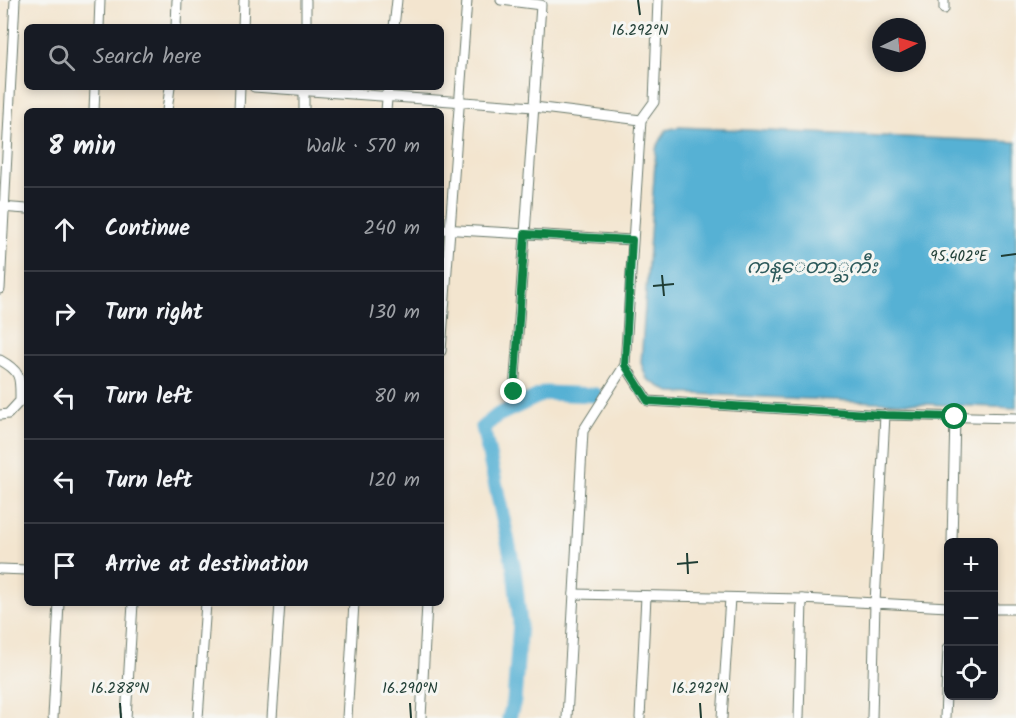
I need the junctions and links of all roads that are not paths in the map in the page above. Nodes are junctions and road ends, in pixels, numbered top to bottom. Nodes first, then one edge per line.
1 (15, 0) edge
2 (100, 0) edge
3 (177, 0) edge
4 (244, 0) edge
5 (306, 0) edge
6 (397, 0) edge
7 (467, 0) edge
8 (501, 0) edge
9 (658, 0) edge
10 (99, 24) edge
11 (176, 24) edge
12 (243, 24) edge
13 (306, 24) edge
14 (394, 24) edge
15 (95, 90) edge
16 (170, 90) edge
17 (240, 90) edge
18 (304, 90) edge
19 (346, 90) edge
20 (388, 91) edge
21 (460, 102) junction
22 (534, 107) junction
23 (94, 108) edge
24 (167, 108) edge
25 (238, 108) edge
26 (304, 108) edge
27 (386, 108) edge
28 (641, 120) junction
29 (2, 207) edge
30 (24, 209) edge
31 (446, 230) edge
32 (525, 234) junction
33 (632, 240) junction
34 (444, 278) edge
35 (0, 289) edge
36 (0, 360) edge
37 (625, 365) junction
38 (514, 392) dead end
39 (0, 415) edge
40 (885, 415) junction
41 (955, 417) junction
42 (1016, 418) edge
43 (952, 538) edge
44 (0, 568) edge
45 (24, 570) edge
46 (574, 594) junction
47 (646, 596) junction
48 (730, 598) junction
49 (802, 599) junction
50 (875, 603) junction
51 (59, 606) edge
52 (133, 606) edge
53 (206, 606) edge
54 (280, 606) edge
55 (354, 606) edge
56 (427, 606) edge
57 (944, 607) edge
58 (998, 609) edge
59 (1016, 609) edge
60 (946, 700) edge
61 (53, 718) edge
62 (126, 718) edge
63 (198, 718) edge
64 (272, 718) edge
65 (347, 718) edge
66 (421, 718) edge
67 (567, 718) edge
68 (640, 718) edge
69 (723, 718) edge
70 (799, 718) edge
71 (872, 718) edge
72 (945, 718) edge

1 - 29 street
2 - 10 street
3 - 11 street
4 - 12 street
5 - 13 street
6 - 14 street
7 - 21 street
8 - 22 street
9 - 28 street
15 - 23 street
16 - 24 street
17 - 25 street
18 - 26 street
19 - 20 street
20 - 21 street
20 - 27 street
21 - 22 street
21 - 31 street
22 - 28 street
22 - 32 street
28 - 33 street
29 - 30 street
29 - 35 street
31 - 32 street
31 - 34 street
32 - 33 street
32 - 38 street
33 - 37 street
36 - 39 street
37 - 40 street
37 - 46 street
40 - 41 street
40 - 50 street
41 - 42 street
41 - 43 street
44 - 45 street
46 - 47 street
46 - 67 street
47 - 48 street
47 - 68 street
48 - 49 street
48 - 69 street
49 - 50 street
49 - 70 street
50 - 57 street
50 - 71 street
51 - 61 street
52 - 62 street
53 - 63 street
54 - 64 street
55 - 65 street
56 - 66 street
58 - 59 street
60 - 72 street

